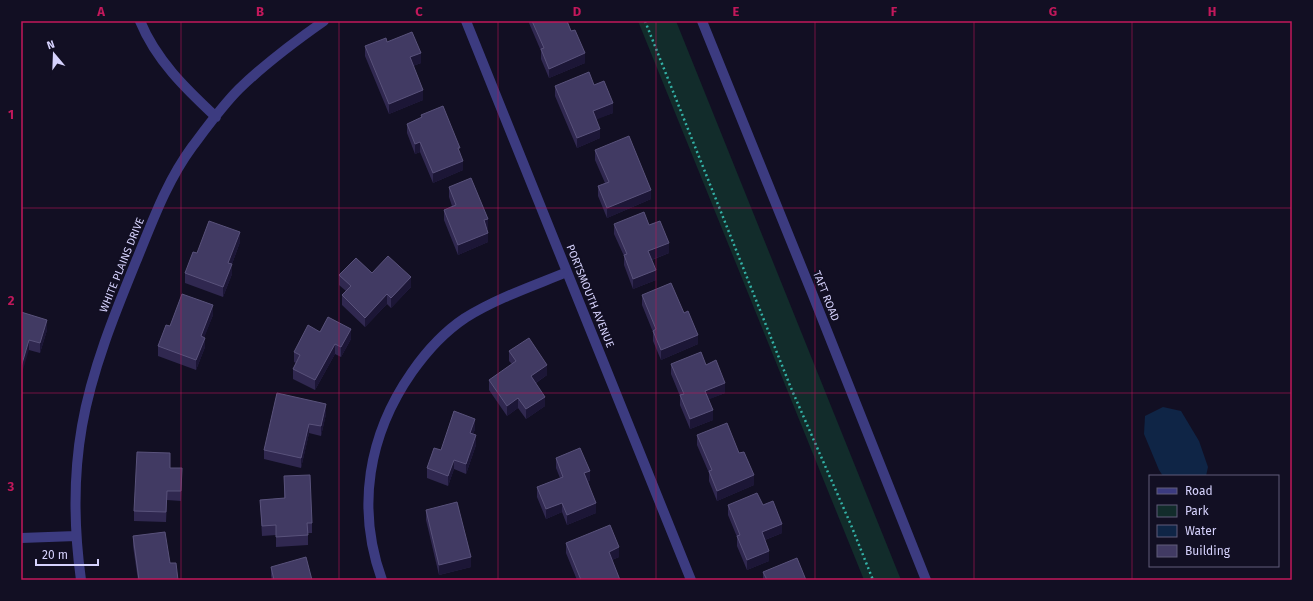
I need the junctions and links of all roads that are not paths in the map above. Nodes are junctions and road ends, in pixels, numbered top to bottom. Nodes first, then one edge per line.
1 (140, 21) edge
2 (324, 21) edge
3 (466, 21) edge
4 (702, 21) edge
5 (216, 117) junction
6 (567, 272) junction
7 (76, 536) junction
8 (21, 538) edge
9 (81, 580) edge
10 (382, 580) edge
11 (691, 580) edge
12 (926, 580) edge

1 - 5 street
2 - 5 street, WHITE PLAINS DRIVE
3 - 6 street, PORTSMOUTH AVENUE
4 - 12 street, TAFT ROAD
5 - 7 street, WHITE PLAINS DRIVE
6 - 10 street
6 - 11 street, PORTSMOUTH AVENUE
7 - 8 street
7 - 9 street, WHITE PLAINS DRIVE

